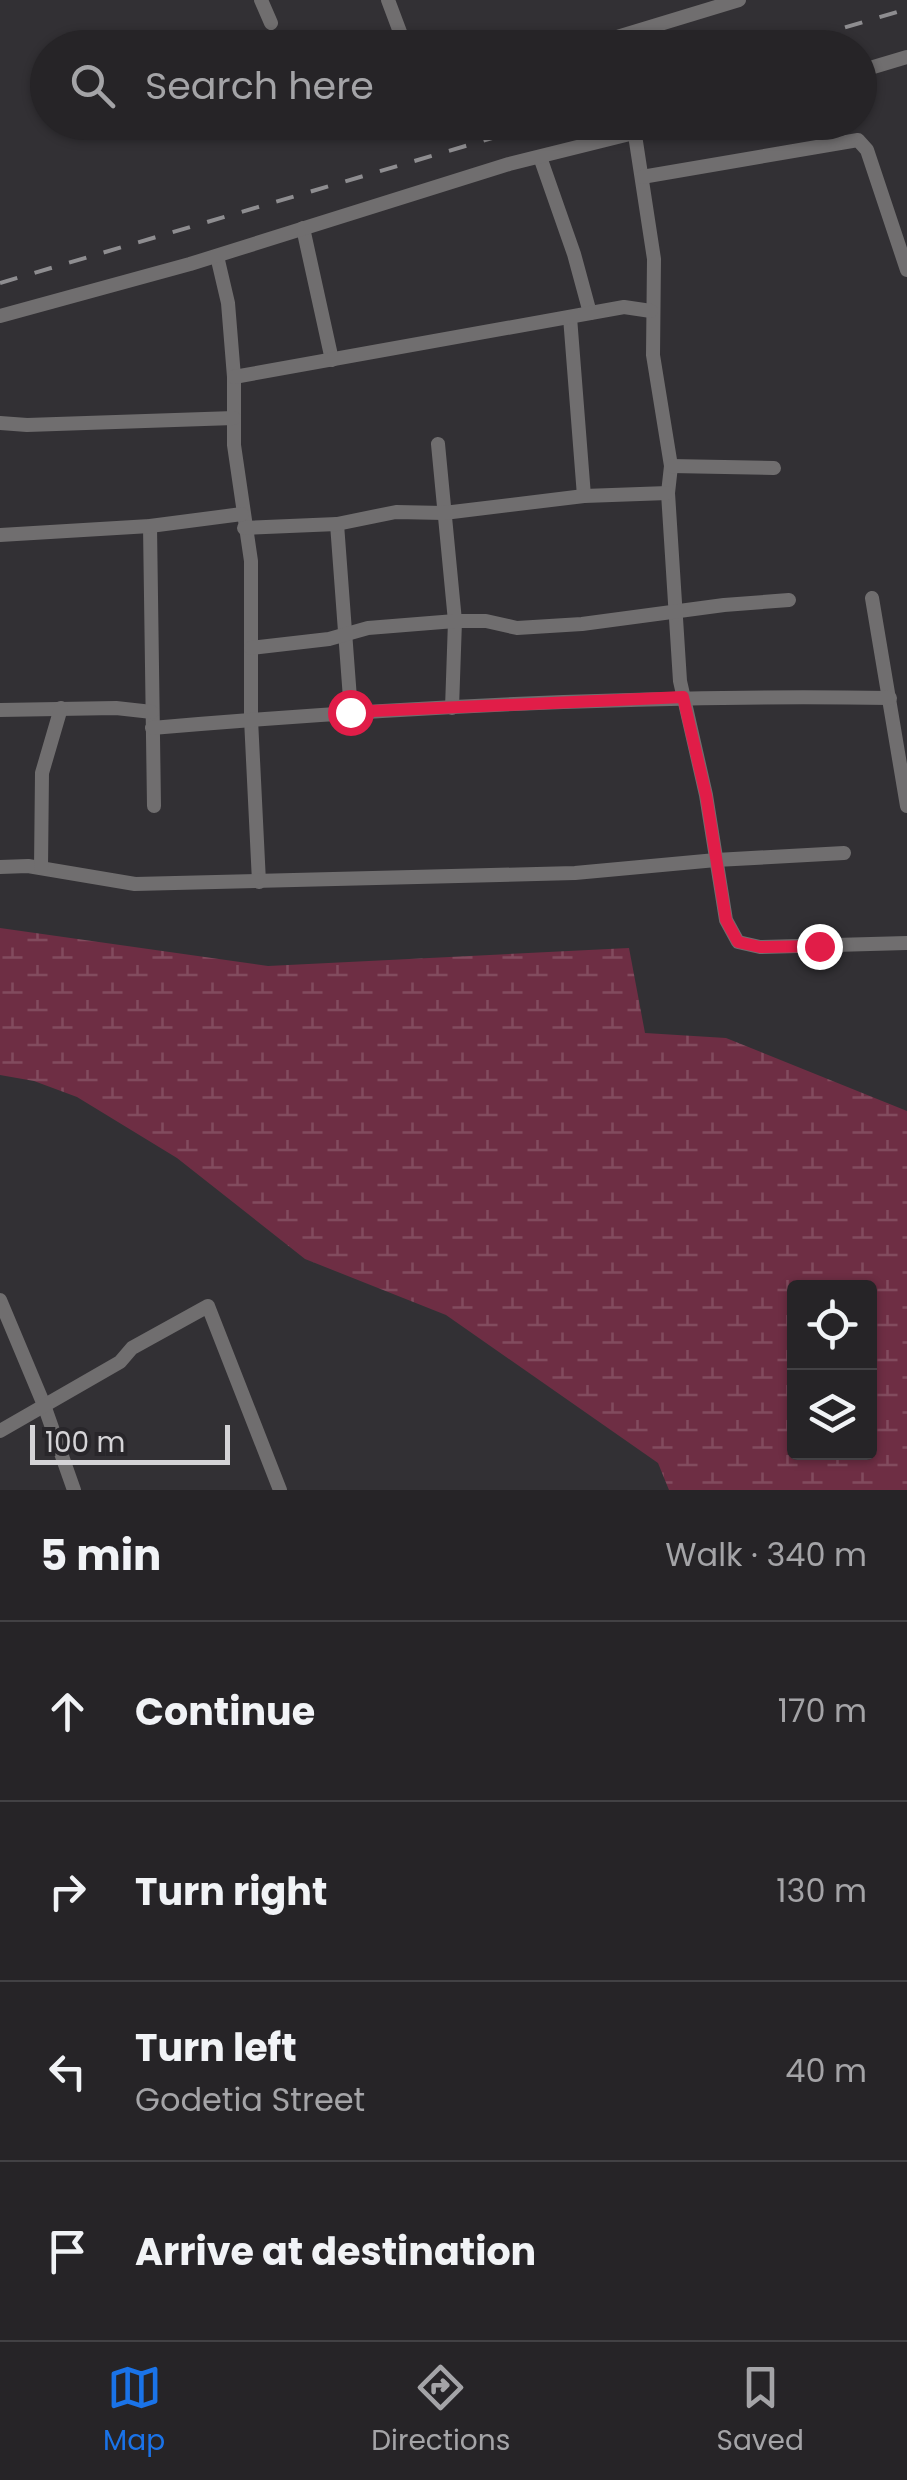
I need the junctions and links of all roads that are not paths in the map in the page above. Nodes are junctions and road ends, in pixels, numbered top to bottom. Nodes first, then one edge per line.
1 (262, 0) edge
2 (388, 0) edge
3 (739, 0) edge
4 (271, 23) dead end
5 (399, 30) edge
6 (641, 30) edge
7 (907, 57) edge
8 (877, 65) edge
9 (613, 140) edge
10 (635, 140) edge
11 (540, 157) junction
12 (642, 177) junction
13 (303, 228) junction
14 (216, 256) junction
15 (907, 270) edge
16 (652, 311) junction
17 (590, 313) junction
18 (0, 316) edge
19 (570, 317) junction
20 (332, 360) junction
21 (234, 378) junction
22 (234, 418) junction
23 (0, 422) edge
24 (438, 444) dead end
25 (671, 466) junction
26 (774, 468) dead end
27 (668, 493) junction
28 (584, 496) junction
29 (444, 514) junction
30 (243, 521) junction
31 (337, 524) junction
32 (150, 526) junction
33 (0, 535) edge
34 (872, 598) dead end
35 (789, 600) dead end
36 (674, 612) junction
37 (455, 620) junction
38 (346, 634) junction
39 (251, 648) junction
40 (683, 697) junction
41 (890, 698) junction
42 (61, 708) junction
43 (452, 708) junction
44 (0, 710) edge
45 (350, 712) junction
46 (251, 719) junction
47 (152, 720) junction
48 (154, 806) dead end
49 (907, 806) edge
50 (844, 853) dead end
51 (716, 860) junction
52 (0, 866) edge
53 (41, 868) junction
54 (259, 882) junction
55 (907, 943) edge
56 (0, 1300) edge
57 (44, 1405) junction
58 (0, 1431) edge
59 (74, 1490) edge
60 (280, 1490) edge

1 - 4 street
2 - 5 street
3 - 6 street
7 - 8 street
9 - 11 street
10 - 12 street
11 - 13 street
11 - 17 street
12 - 15 street
12 - 16 street
13 - 14 street
13 - 20 street
14 - 18 street
14 - 21 street
16 - 17 street
16 - 25 street
17 - 19 street
19 - 20 street
19 - 28 street
20 - 21 street
21 - 22 street
22 - 23 street
22 - 30 street
24 - 29 street
25 - 26 street
25 - 27 street
27 - 28 street
27 - 36 street
28 - 29 street
29 - 31 street
29 - 37 street
30 - 31 street
30 - 32 street
30 - 39 street
31 - 38 street
32 - 33 street
32 - 47 street
34 - 41 street
35 - 36 street
36 - 37 street
36 - 40 street
37 - 38 street
37 - 43 street
38 - 39 street
38 - 45 street
39 - 46 street
40 - 41 street
40 - 43 street
40 - 51 street
41 - 49 street
42 - 44 street
42 - 47 street
42 - 53 street
43 - 45 street
45 - 46 street
46 - 47 street
46 - 54 street
47 - 48 street
50 - 51 street
51 - 54 street
51 - 55 street
52 - 53 street
53 - 54 street
56 - 57 street
57 - 58 street
57 - 59 street
57 - 60 street

